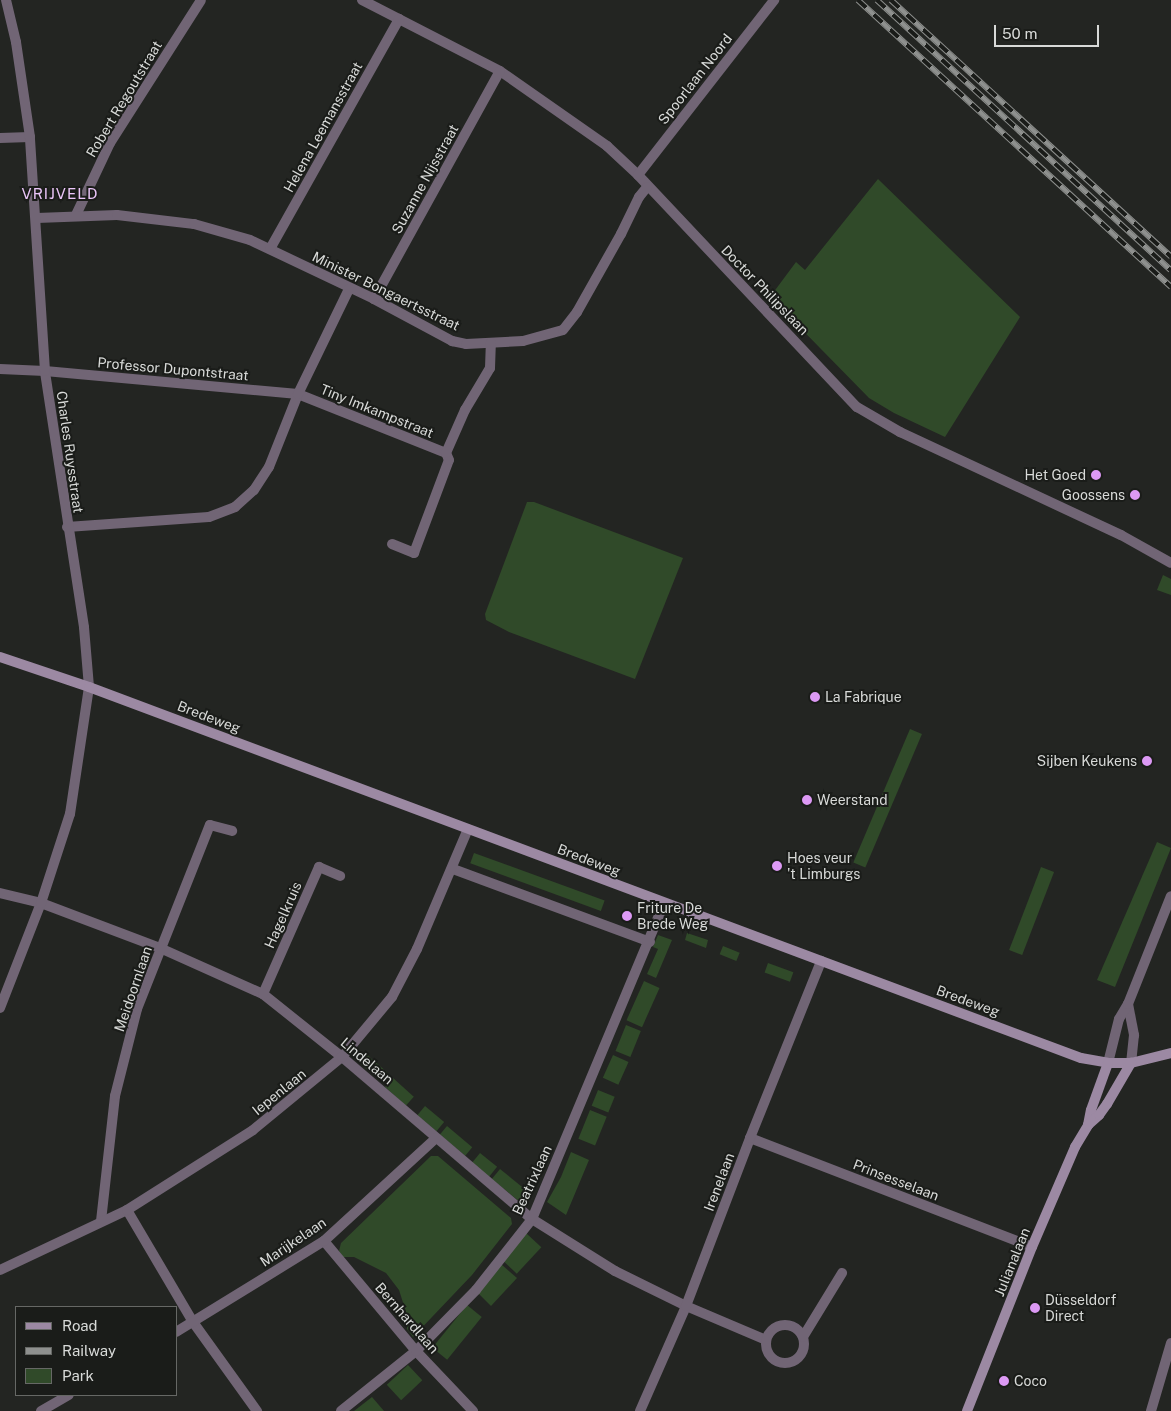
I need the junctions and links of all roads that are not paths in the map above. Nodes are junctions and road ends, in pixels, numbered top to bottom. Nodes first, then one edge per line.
1 (6, 0) edge
2 (201, 0) edge
3 (362, 0) edge
4 (774, 0) edge
5 (400, 19) junction
6 (500, 71) junction
7 (30, 137) junction
8 (0, 138) edge
9 (638, 175) junction
10 (647, 187) junction
11 (76, 215) junction
12 (37, 218) junction
13 (270, 249) junction
14 (350, 289) junction
15 (374, 300) junction
16 (492, 343) junction
17 (0, 369) edge
18 (45, 371) junction
19 (298, 394) junction
20 (446, 453) junction
21 (68, 527) junction
22 (392, 544) dead end
23 (1171, 563) edge
24 (0, 656) edge
25 (89, 687) junction
26 (468, 829) junction
27 (232, 832) dead end
28 (453, 869) junction
29 (340, 876) dead end
30 (0, 893) edge
31 (1171, 896) edge
32 (41, 903) junction
33 (664, 903) junction
34 (650, 942) junction
35 (160, 948) junction
36 (821, 961) junction
37 (263, 994) junction
38 (1128, 1004) junction
39 (0, 1008) edge
40 (1171, 1053) edge
41 (342, 1057) junction
42 (1108, 1063) junction
43 (1131, 1063) junction
44 (1088, 1125) junction
45 (436, 1138) junction
46 (750, 1138) junction
47 (127, 1210) junction
48 (532, 1219) junction
49 (101, 1221) junction
50 (324, 1241) junction
51 (1032, 1247) junction
52 (0, 1270) edge
53 (842, 1272) dead end
54 (686, 1306) junction
55 (193, 1322) junction
56 (178, 1331) edge
57 (803, 1337) junction
58 (766, 1340) junction
59 (1171, 1342) edge
60 (416, 1351) junction
61 (67, 1396) edge
62 (42, 1411) edge
63 (258, 1411) edge
64 (342, 1411) edge
65 (472, 1411) edge
66 (640, 1411) edge
67 (967, 1411) edge
68 (1151, 1411) edge

1 - 7 street, Charles Ruysstraat
2 - 11 street, Robert Regoutstraat
3 - 5 street, Doctor Philipslaan
4 - 9 street, Spoorlaan Noord
5 - 6 street, Doctor Philipslaan
5 - 13 street, Helena Leemansstraat
6 - 9 street, Doctor Philipslaan
6 - 15 street, Suzanne Nijsstraat
7 - 8 street
7 - 12 street, Charles Ruysstraat
9 - 10 street, Doctor Philipslaan
10 - 16 street, Minister Bongaertsstraat
10 - 23 street, Doctor Philipslaan
11 - 12 street, Minister Bongaertsstraat
11 - 13 street, Minister Bongaertsstraat
12 - 18 street, Charles Ruysstraat
13 - 14 street, Minister Bongaertsstraat
14 - 15 street, Minister Bongaertsstraat
14 - 19 street
15 - 16 street, Minister Bongaertsstraat
16 - 20 street
17 - 18 street, Professor Dupontstraat
18 - 19 street, Professor Dupontstraat
18 - 21 street, Charles Ruysstraat
19 - 20 street, Tiny Imkampstraat
19 - 21 street
20 - 22 street
21 - 25 street, Charles Ruysstraat
24 - 25 street, Bredeweg
25 - 26 street, Bredeweg
25 - 32 street, Charles Ruysstraat
26 - 28 street, Iepenlaan
26 - 33 street, Bredeweg
27 - 35 street, Meidoornlaan
28 - 34 street
28 - 41 street, Iepenlaan
29 - 37 street, Hagelkruis
30 - 32 street, Lindelaan
31 - 38 street
32 - 35 street, Lindelaan
32 - 39 street, Charles Ruysstraat
33 - 34 street, Beatrixlaan
33 - 36 street, Bredeweg
34 - 48 street, Beatrixlaan
35 - 37 street, Lindelaan
35 - 49 street, Meidoornlaan
36 - 42 street, Bredeweg
36 - 46 street, Irenelaan
37 - 41 street, Lindelaan
38 - 42 street
38 - 43 street
40 - 43 street, Bredeweg
41 - 45 street, Lindelaan
41 - 47 street, Iepenlaan
42 - 43 street, Bredeweg
42 - 44 street, Julianalaan
43 - 44 street, Julianalaan
44 - 51 street, Julianalaan
45 - 48 street, Lindelaan
45 - 50 street, Marijkelaan
46 - 51 street, Prinsesselaan
46 - 54 street, Irenelaan
47 - 49 street, Iepenlaan
47 - 55 street
48 - 54 street, Lindelaan
48 - 60 street, Beatrixlaan
49 - 52 street, Iepenlaan
50 - 55 street, Marijkelaan
50 - 60 street, Bernhardlaan
51 - 67 street, Julianalaan
53 - 57 street
54 - 58 street, Lindelaan
54 - 66 street, Irenelaan
55 - 56 street, Marijkelaan
55 - 63 street
57 - 58 street
57 - 58 street
59 - 68 street
60 - 64 street, Beatrixlaan
60 - 65 street, Bernhardlaan
61 - 62 street

